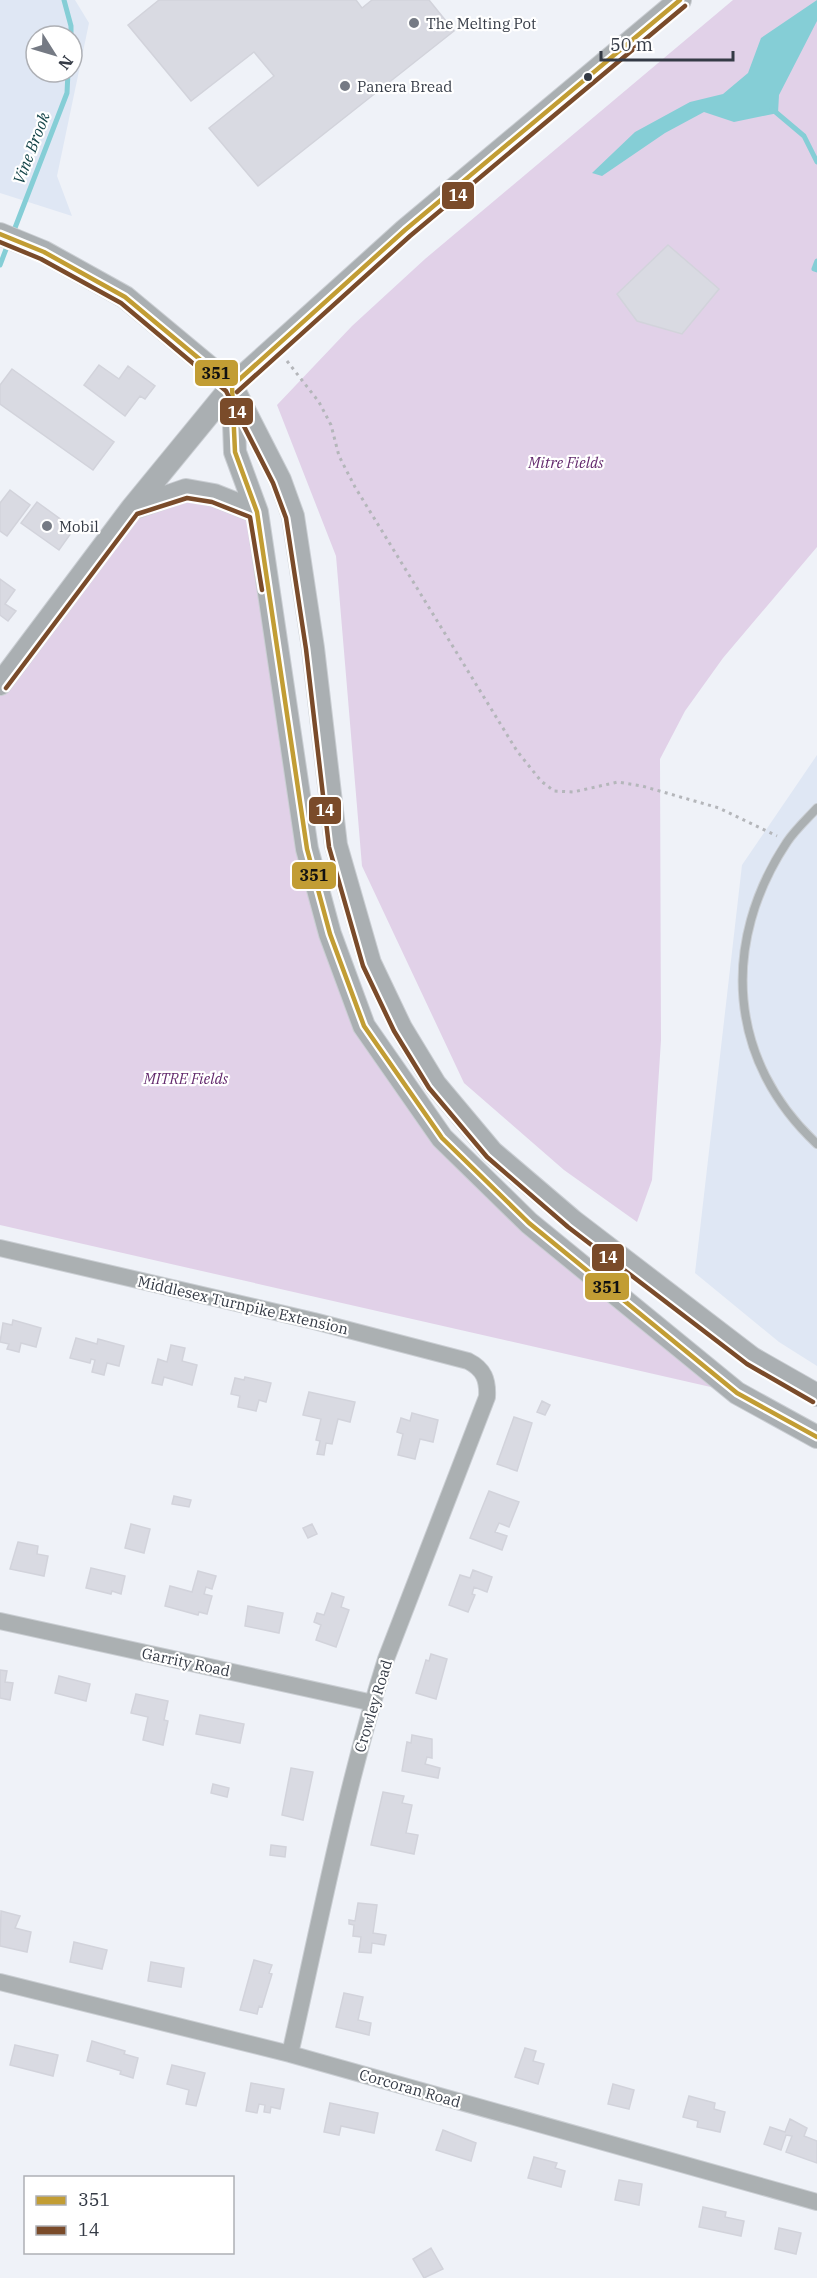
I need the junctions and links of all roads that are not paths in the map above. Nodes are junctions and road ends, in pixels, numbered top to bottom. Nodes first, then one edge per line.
1 (680, 0) edge
2 (0, 234) edge
3 (232, 386) junction
4 (132, 508) junction
5 (257, 512) junction
6 (0, 684) edge
7 (817, 808) edge
8 (817, 1144) edge
9 (0, 1248) edge
10 (482, 1371) joint
11 (817, 1395) edge
12 (817, 1437) edge
13 (0, 1621) edge
14 (372, 1702) junction
15 (0, 1982) edge
16 (290, 2055) junction
17 (817, 2202) edge

1 - 3 main road
2 - 3 main road
3 - 4 main road
3 - 5 main road
3 - 11 main road
4 - 5 main road
4 - 6 main road
5 - 12 main road
7 - 8 lane
9 - 10 street, Middlesex Turnpike Extension
10 - 14 street, Crowley Road
13 - 14 street, Garrity Road
14 - 16 street, Crowley Road
15 - 16 street, Corcoran Road
16 - 17 street, Corcoran Road

